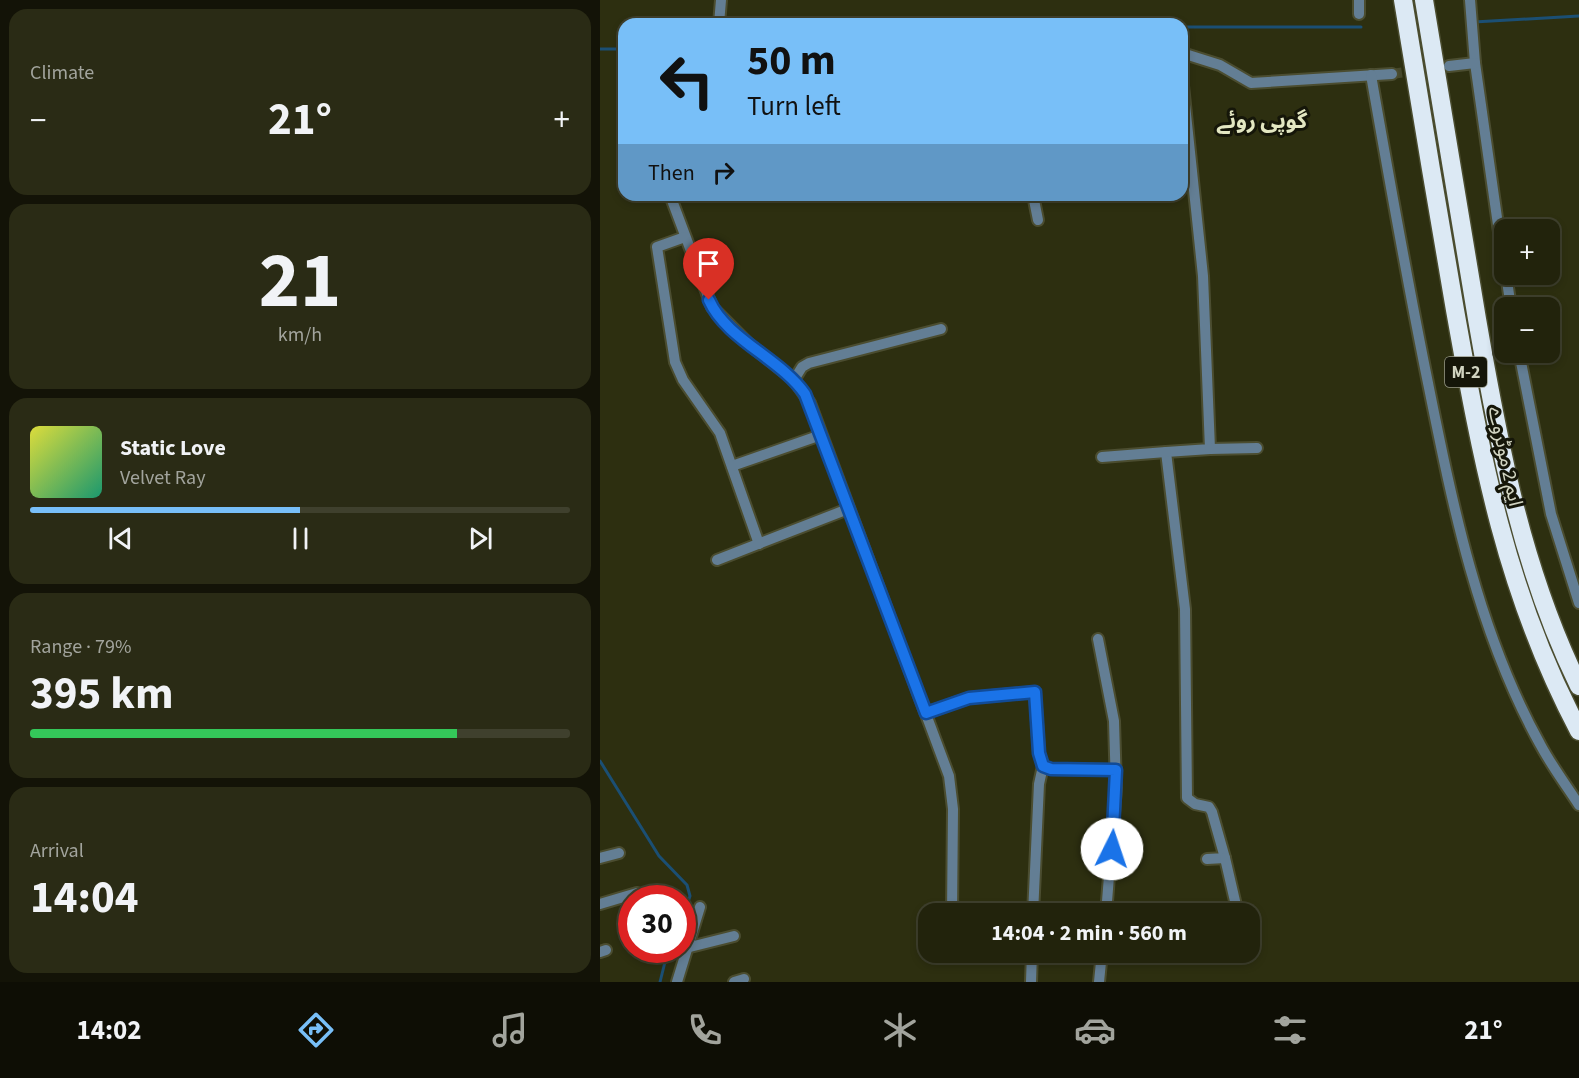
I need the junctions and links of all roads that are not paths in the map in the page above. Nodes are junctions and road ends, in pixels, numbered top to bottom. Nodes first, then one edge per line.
1 (721, 0) edge
2 (1359, 0) edge
3 (1403, 0) edge
4 (1424, 0) edge
5 (1470, 0) edge
6 (1359, 14) dead end
7 (719, 18) edge
8 (1188, 56) edge
9 (1474, 63) junction
10 (1449, 66) tunnel mouth
11 (1392, 74) tunnel mouth
12 (1371, 75) junction
13 (1188, 133) edge
14 (672, 201) edge
15 (1034, 201) edge
16 (1497, 219) edge
17 (1038, 220) dead end
18 (685, 237) junction
19 (941, 329) dead end
20 (1521, 363) edge
21 (794, 380) junction
22 (821, 435) junction
23 (1257, 448) dead end
24 (1210, 449) junction
25 (1166, 452) junction
26 (1102, 457) dead end
27 (732, 466) junction
28 (848, 509) junction
29 (759, 544) junction
30 (717, 560) dead end
31 (1579, 603) edge
32 (1098, 639) dead end
33 (1579, 686) edge
34 (926, 713) junction
35 (1579, 731) edge
36 (1043, 766) junction
37 (1116, 770) junction
38 (1579, 805) edge
39 (619, 853) dead end
40 (600, 858) edge
41 (1225, 858) junction
42 (1207, 859) dead end
43 (618, 899) edge
44 (952, 903) edge
45 (1034, 903) edge
46 (1107, 903) edge
47 (1235, 903) edge
48 (600, 904) edge
49 (700, 907) dead end
50 (696, 919) edge
51 (734, 936) dead end
52 (696, 946) edge
53 (682, 963) edge
54 (1032, 963) edge
55 (1101, 963) edge
56 (677, 982) edge
57 (1031, 982) edge
58 (1099, 982) edge

1 - 7 street
2 - 6 street
3 - 35 highway, ایم 2 موٹروے / M-2
4 - 33 highway, ایم 2 موٹروے / M-2
5 - 9 street
8 - 12 street
9 - 10 street
9 - 16 street
11 - 12 street
12 - 38 street
13 - 24 street
14 - 18 street
15 - 17 street
18 - 21 street
18 - 27 street
19 - 21 street
20 - 31 street
21 - 22 street
22 - 27 street
22 - 28 street
23 - 24 street
24 - 25 street
25 - 26 street
25 - 41 street
27 - 29 street
28 - 29 street
28 - 34 street
29 - 30 street
32 - 37 street
34 - 36 street
34 - 44 street
36 - 37 street
36 - 45 street
37 - 46 street
39 - 40 street
41 - 42 street
41 - 47 street
43 - 48 street
49 - 50 street
51 - 52 street
53 - 56 street
54 - 57 street
55 - 58 street

